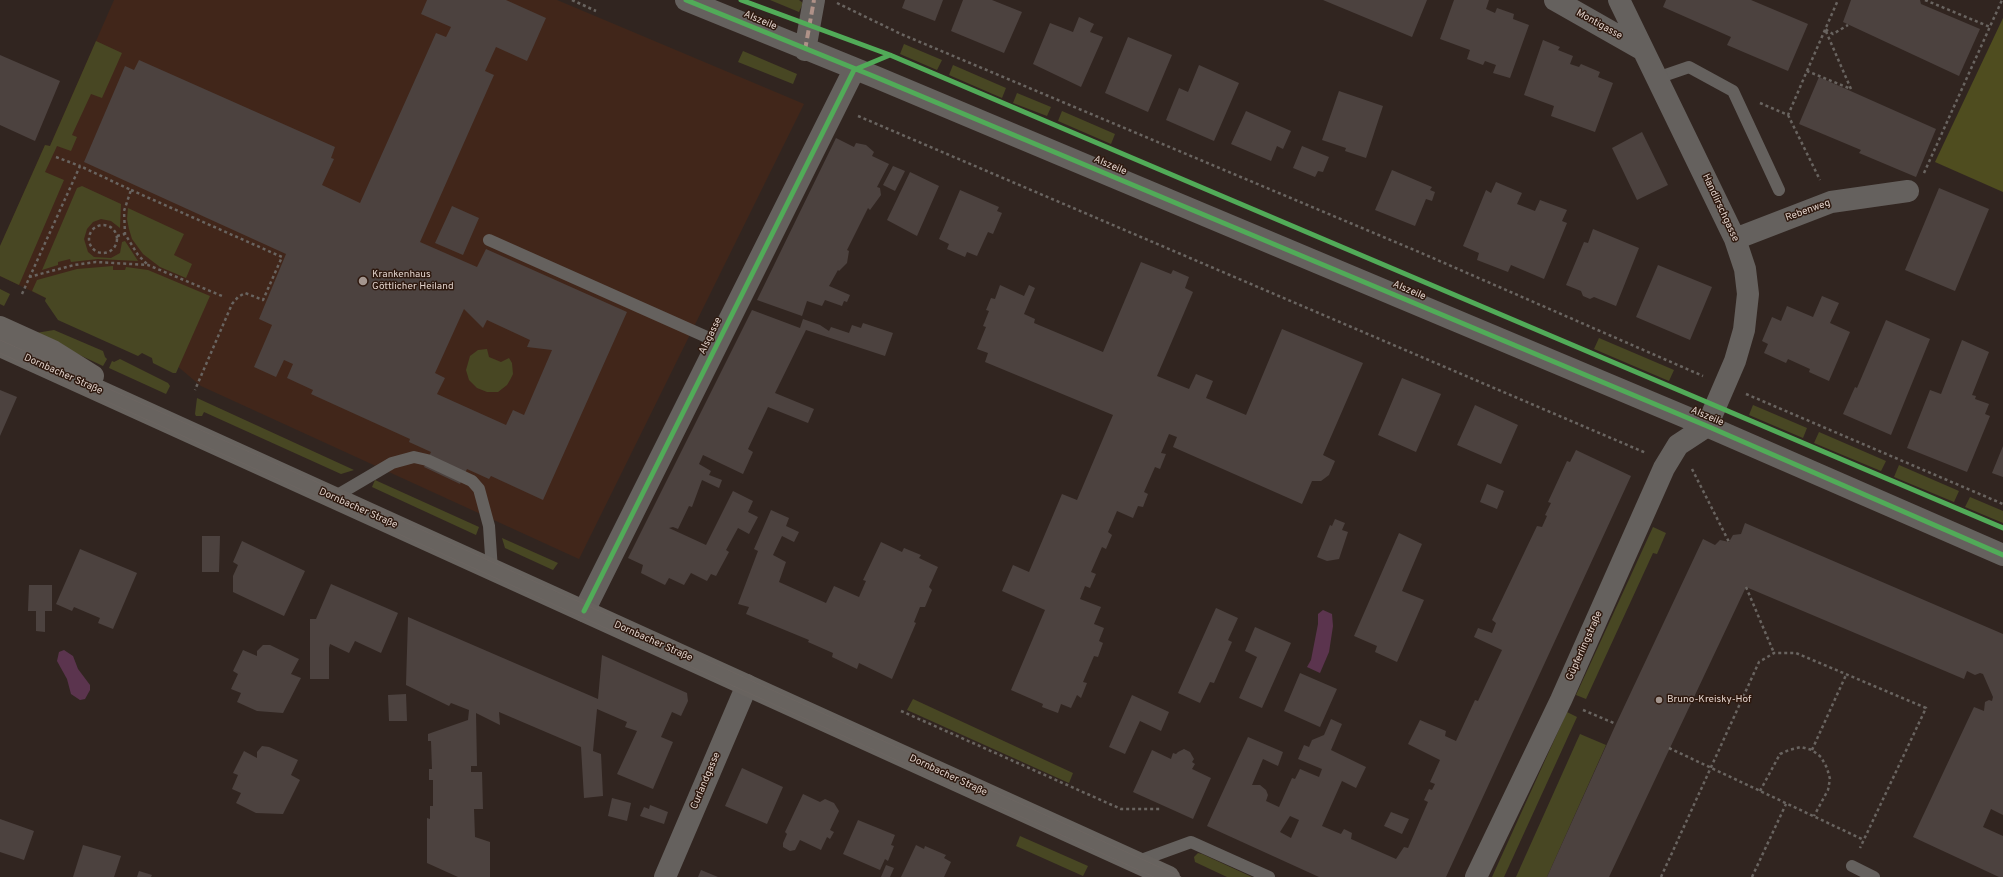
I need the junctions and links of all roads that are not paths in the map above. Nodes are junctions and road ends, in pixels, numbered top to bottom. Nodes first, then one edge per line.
1 (686, 0) edge
2 (814, 0) edge
3 (1555, 0) edge
4 (1619, 0) edge
5 (805, 50) junction
6 (1643, 50) junction
7 (854, 70) junction
8 (1657, 78) junction
9 (1779, 190) dead end
10 (1908, 191) road end
11 (1735, 239) junction
12 (489, 240) dead end
13 (0, 327) edge
14 (718, 342) junction
15 (0, 346) edge
16 (169, 423) junction
17 (1706, 426) junction
18 (348, 505) junction
19 (2003, 555) edge
20 (492, 570) junction
21 (584, 611) junction
22 (747, 685) junction
23 (1136, 862) junction
24 (1852, 866) road end
25 (665, 877) edge
26 (1169, 877) edge
27 (1269, 877) edge
28 (1476, 877) edge
29 (1874, 877) edge

1 - 5 street, Alszeile
2 - 5 street
3 - 6 street, Montigasse
4 - 6 street, Handlirschgasse
5 - 7 street, Alszeile
6 - 8 street, Handlirschgasse
7 - 14 street, Alsgasse
7 - 17 street, Alszeile
8 - 9 lane
8 - 11 street, Handlirschgasse
10 - 11 street, Rebenweg
11 - 17 street, Handlirschgasse
12 - 14 lane
13 - 16 main road, Dornbacher Straße
14 - 21 street, Alsgasse
15 - 16 main road, Dornbacher Straße
16 - 18 main road, Dornbacher Straße
17 - 19 street, Alszeile
17 - 28 street, Güpferlingstraße
18 - 20 main road, Dornbacher Straße
18 - 20 lane
20 - 21 main road, Dornbacher Straße
21 - 22 main road, Dornbacher Straße
22 - 23 main road, Dornbacher Straße
22 - 25 street, Curlandgasse
23 - 26 main road, Dornbacher Straße
23 - 27 lane
24 - 29 lane

